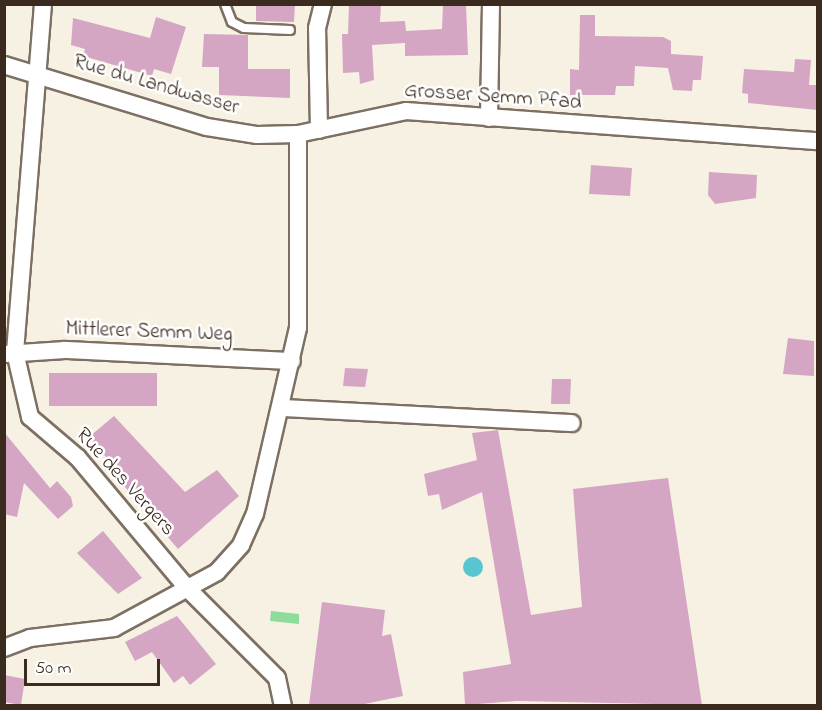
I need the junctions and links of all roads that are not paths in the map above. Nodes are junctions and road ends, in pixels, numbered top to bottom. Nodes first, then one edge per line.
1 (44, 4) edge
2 (225, 4) edge
3 (323, 4) edge
4 (491, 4) edge
5 (290, 30) dead end
6 (4, 65) edge
7 (37, 75) junction
8 (489, 118) junction
9 (319, 130) junction
10 (298, 134) junction
11 (818, 141) edge
12 (10, 353) edge
13 (292, 361) junction
14 (282, 408) junction
15 (572, 423) dead end
16 (187, 588) junction
17 (4, 648) edge
18 (283, 705) edge

1 - 7 street, Rue des Vergers
2 - 5 lane
3 - 9 street
4 - 8 street
6 - 7 street, Rue du Landwasser
7 - 10 street, Rue du Landwasser
7 - 12 street, Rue des Vergers
8 - 9 street, Grosser Semm Pfad
8 - 11 street, Grosser Semm Pfad
9 - 10 street, Grosser Semm Pfad
10 - 13 street
12 - 13 street, Mittlerer Semm Weg
12 - 16 street, Rue des Vergers
13 - 14 street
14 - 15 street
14 - 16 street
16 - 17 street
16 - 18 street, Rue des Vergers

